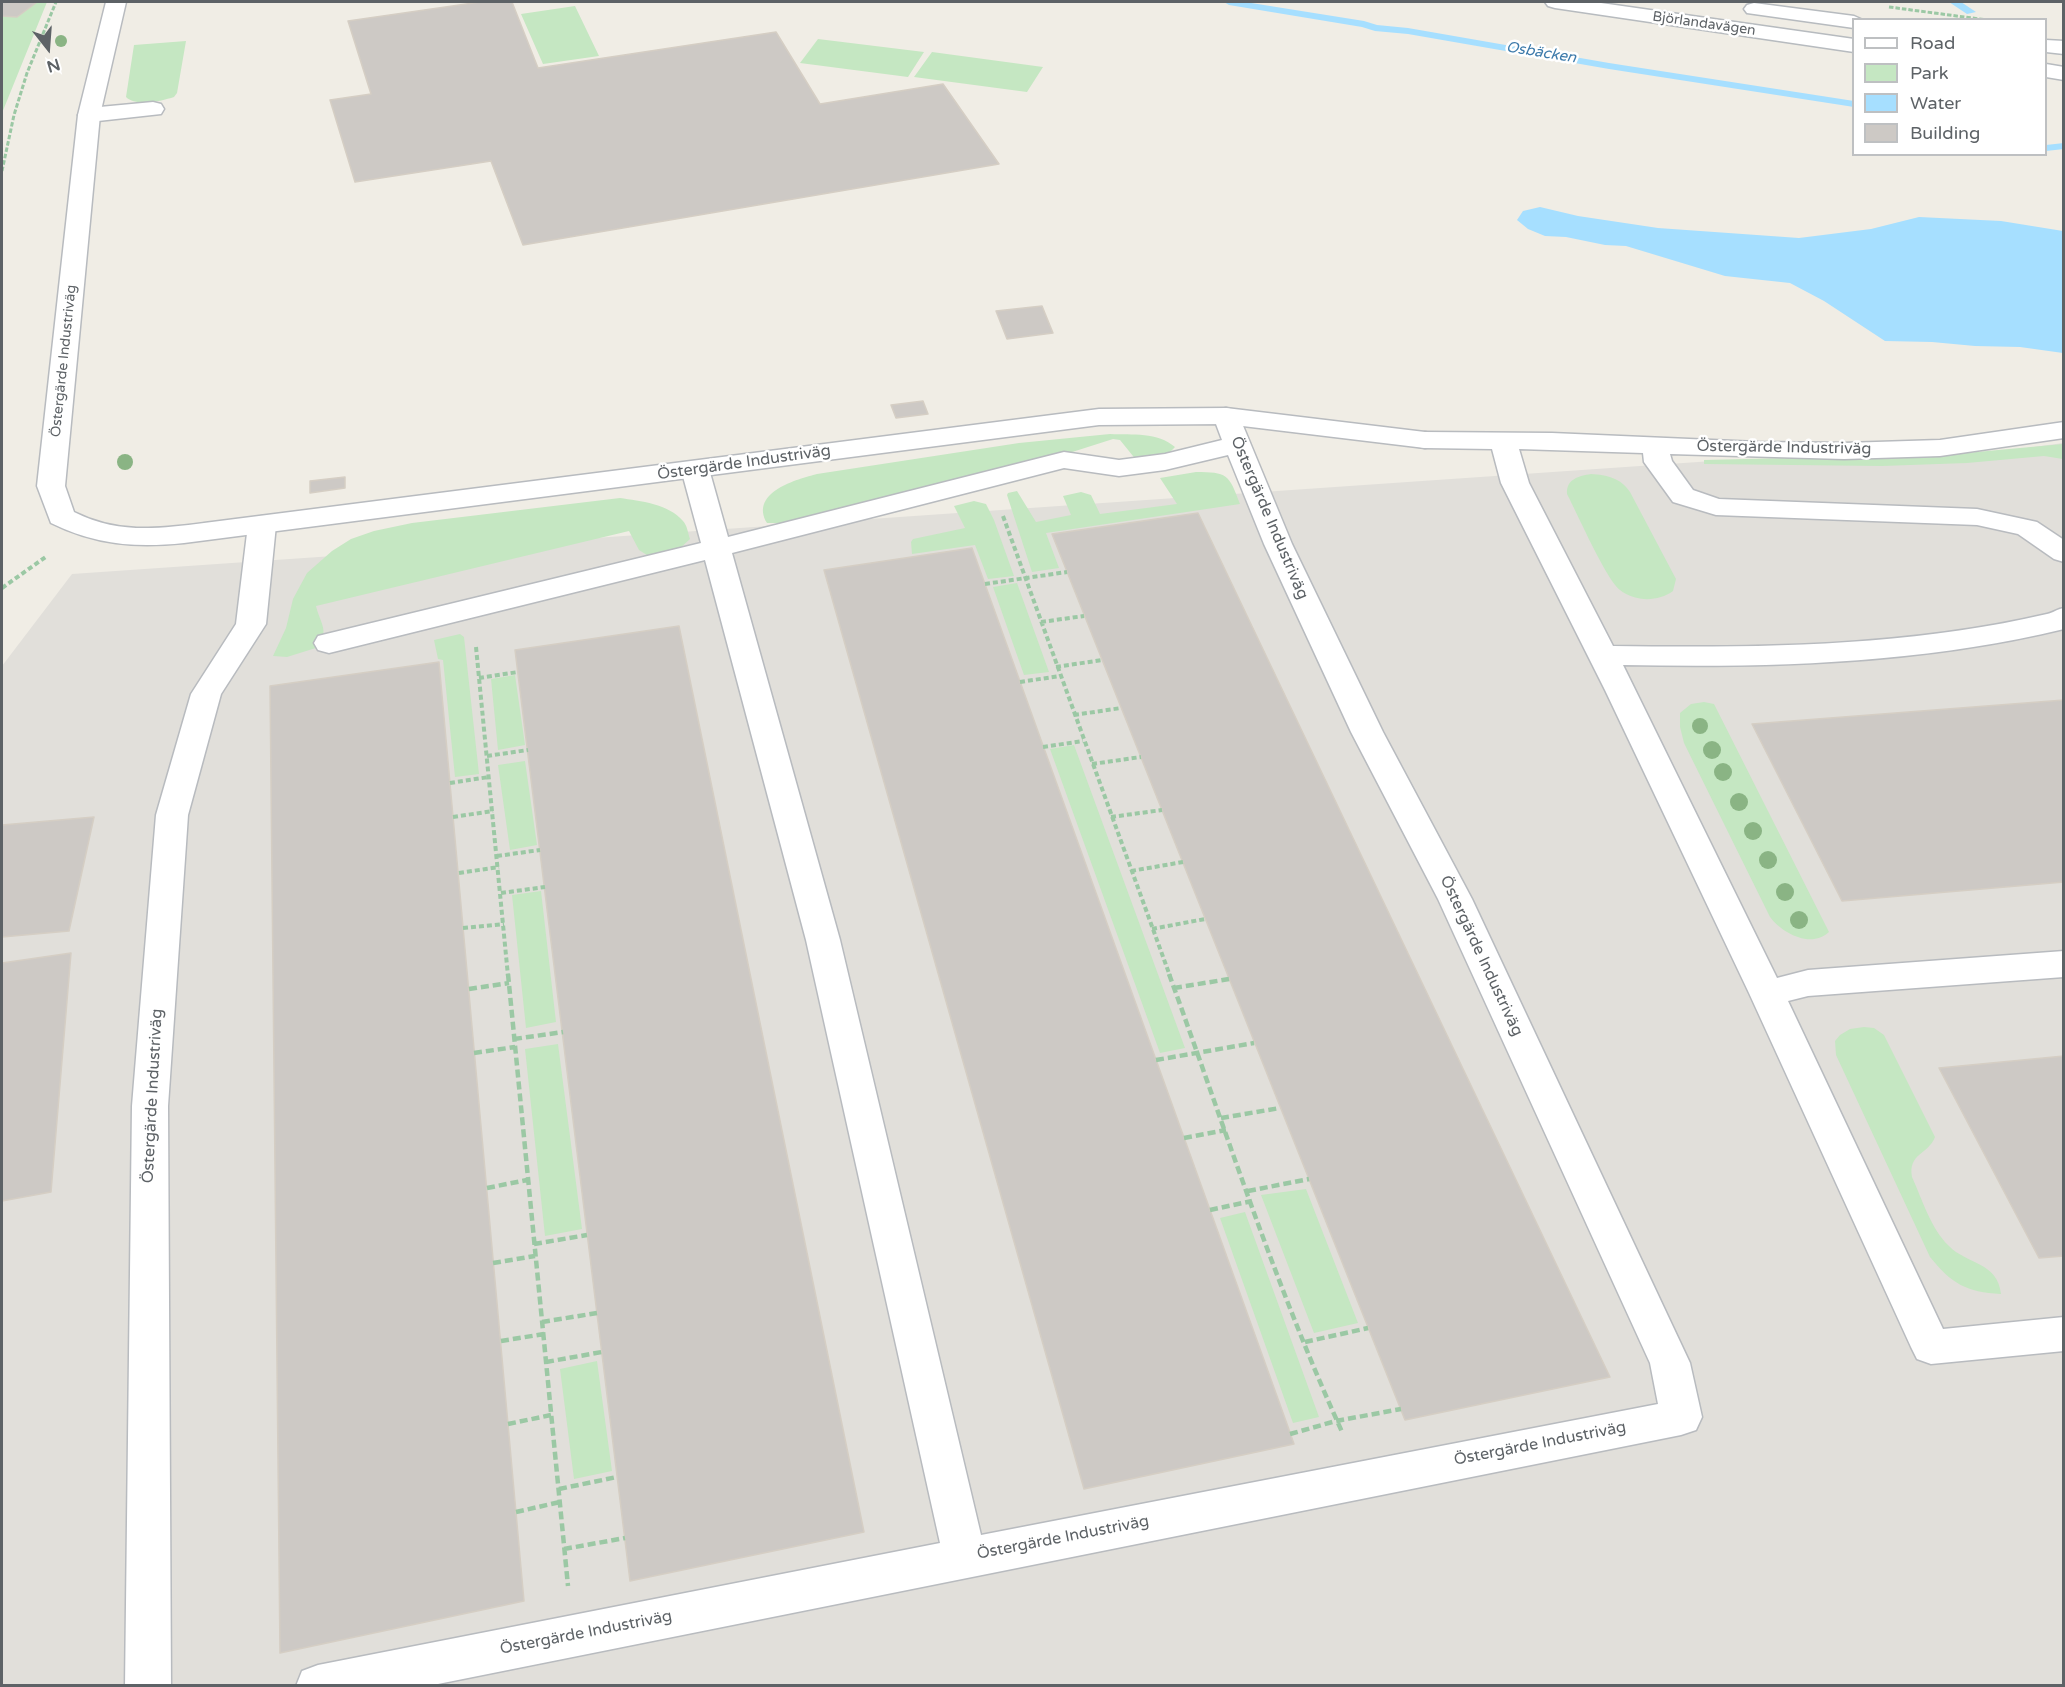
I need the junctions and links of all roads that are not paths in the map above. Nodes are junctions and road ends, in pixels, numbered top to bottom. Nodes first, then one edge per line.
1 (116, 2) edge
2 (1555, 2) edge
3 (1729, 6) dead end
4 (1852, 22) edge
5 (1852, 46) edge
6 (2047, 46) edge
7 (2064, 48) edge
8 (2047, 71) edge
9 (2064, 74) edge
10 (153, 109) dead end
11 (88, 115) junction
12 (1231, 430) junction
13 (2064, 430) edge
14 (1503, 441) junction
15 (1655, 445) junction
16 (695, 469) junction
17 (262, 525) junction
18 (718, 548) junction
19 (2064, 553) edge
20 (2064, 617) edge
21 (329, 643) dead end
22 (1602, 655) junction
23 (2064, 964) edge
24 (1767, 993) junction
25 (2064, 1334) edge
26 (965, 1558) junction
27 (148, 1686) edge
28 (318, 1686) edge

1 - 11 street, Östergärde Industriväg
2 - 5 street, Björlandavägen
3 - 4 street, Björlandavägen
6 - 7 street
8 - 9 street
10 - 11 street
11 - 17 street, Östergärde Industriväg
12 - 14 street, Östergärde Industriväg
12 - 16 street, Östergärde Industriväg
12 - 18 street
12 - 26 street, Östergärde Industriväg
13 - 15 street, Östergärde Industriväg
14 - 15 street, Östergärde Industriväg
14 - 22 street
15 - 19 street
16 - 17 street, Östergärde Industriväg
16 - 18 street
17 - 27 street, Östergärde Industriväg
18 - 21 street
18 - 26 street
20 - 22 street
22 - 24 street
23 - 24 street
24 - 25 street
26 - 28 street, Östergärde Industriväg

